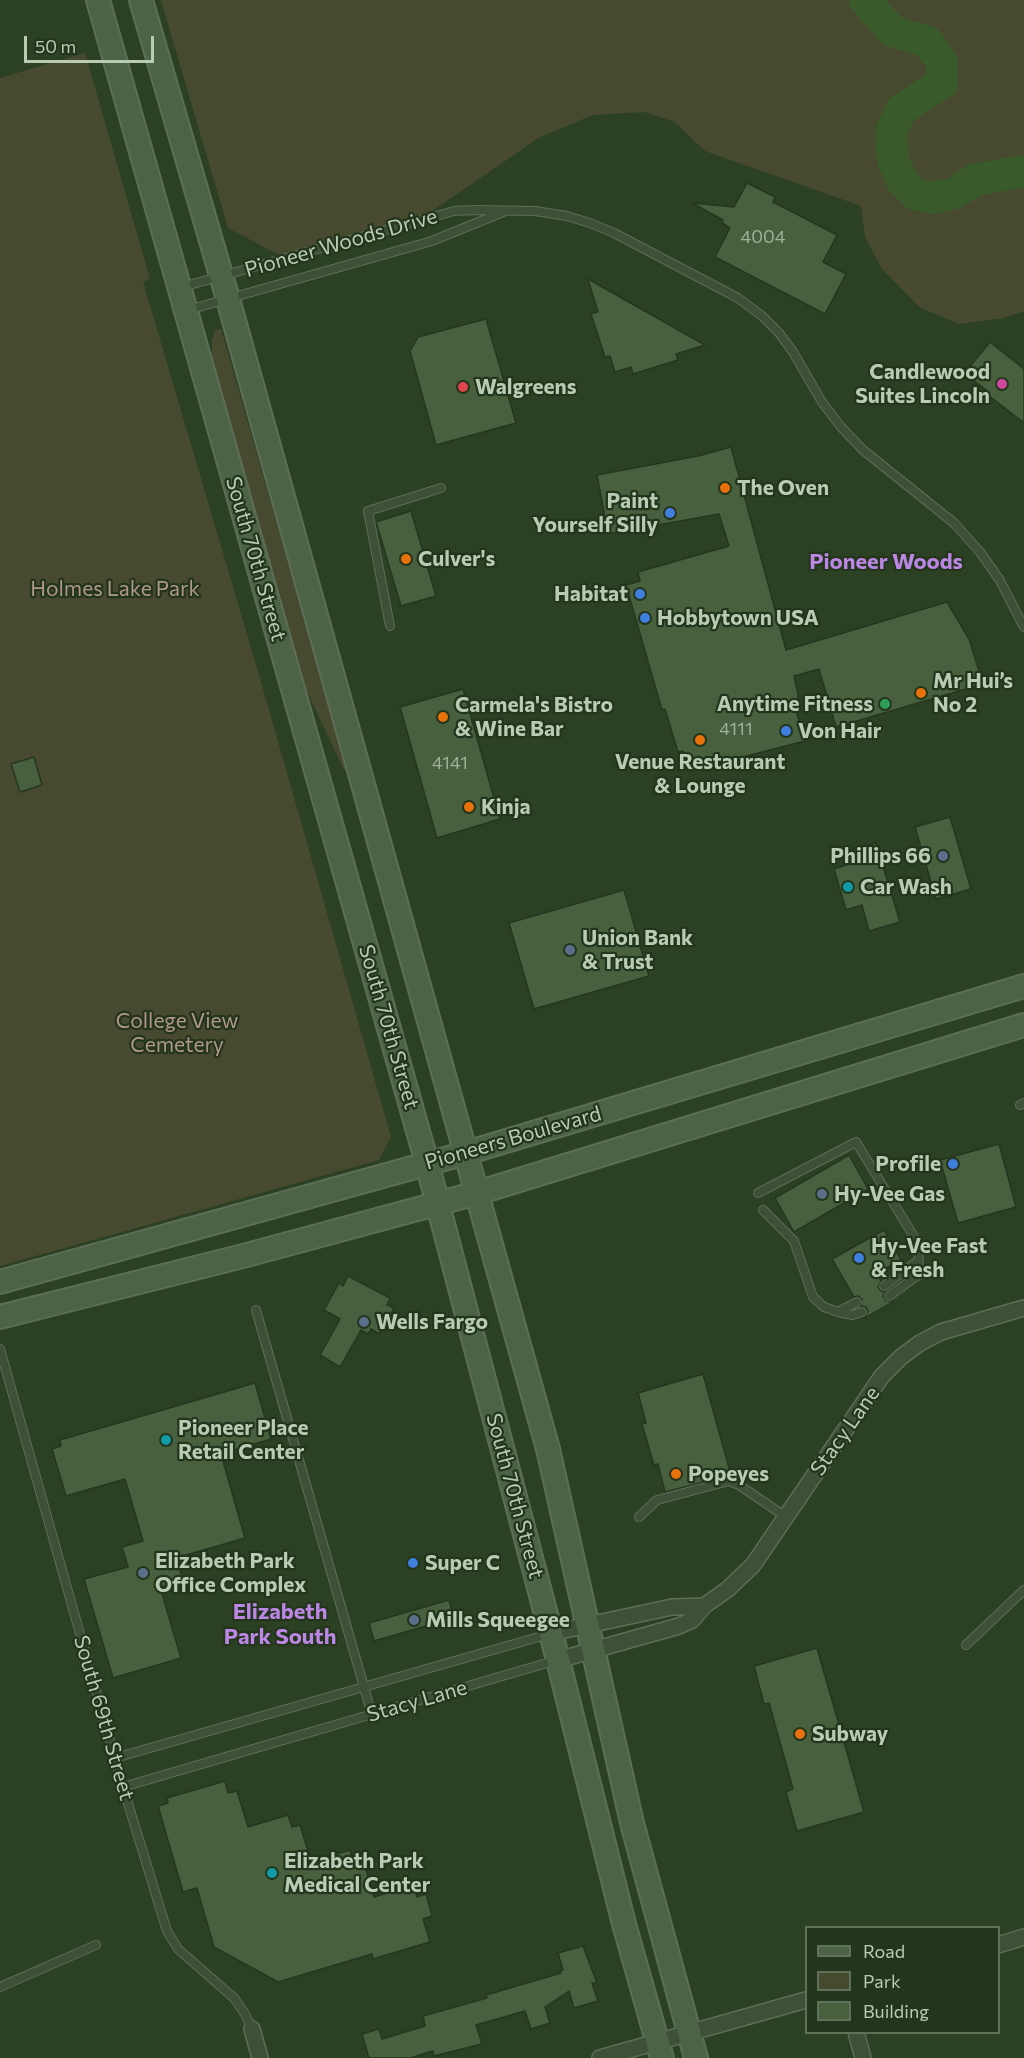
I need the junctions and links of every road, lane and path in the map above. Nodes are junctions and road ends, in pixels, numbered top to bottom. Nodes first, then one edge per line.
1 (98, 0) edge
2 (141, 0) edge
3 (504, 212) junction
4 (221, 277) junction
5 (179, 288) junction
6 (228, 299) junction
7 (185, 311) junction
8 (441, 488) dead end
9 (390, 626) dead end
10 (1024, 627) edge
11 (1024, 986) edge
12 (1024, 1025) edge
13 (466, 1153) junction
14 (428, 1164) junction
15 (477, 1193) junction
16 (758, 1193) dead end
17 (438, 1203) junction
18 (763, 1210) dead end
19 (919, 1260) junction
20 (0, 1282) edge
21 (884, 1286) dead end
22 (890, 1296) dead end
23 (857, 1302) dead end
24 (1024, 1308) edge
25 (256, 1310) dead end
26 (838, 1312) junction
27 (862, 1312) dead end
28 (0, 1317) edge
29 (0, 1349) edge
30 (786, 1517) junction
31 (639, 1518) dead end
32 (1024, 1590) edge
33 (705, 1606) junction
34 (588, 1624) junction
35 (551, 1633) junction
36 (966, 1645) dead end
37 (594, 1650) junction
38 (558, 1660) junction
39 (364, 1687) junction
40 (372, 1715) junction
41 (115, 1758) junction
42 (123, 1787) junction
43 (1024, 1937) edge
44 (1000, 1945) edge
45 (96, 1946) dead end
46 (0, 1987) edge
47 (805, 2001) edge
48 (252, 2028) joint
49 (688, 2032) junction
50 (857, 2034) edge
51 (659, 2050) edge
52 (260, 2058) edge
53 (600, 2058) edge
54 (696, 2058) edge
55 (863, 2058) edge

1 - 5 main road, South 70th Street
2 - 4 main road, South 70th Street
3 - 4 lane, Pioneer Woods Drive
3 - 6 lane, Pioneer Woods Drive
3 - 10 lane, Pioneer Woods Drive
4 - 5 lane, Pioneer Woods Drive
4 - 6 main road, South 70th Street
5 - 7 main road, South 70th Street
6 - 7 lane, Pioneer Woods Drive
6 - 13 main road, South 70th Street
7 - 14 main road, South 70th Street
8 - 9 lane
11 - 13 main road, Pioneers Boulevard
12 - 15 main road, Pioneers Boulevard
13 - 14 main road, Pioneers Boulevard
13 - 15 main road, South 70th Street
14 - 17 main road, South 70th Street
14 - 20 main road, Pioneers Boulevard
15 - 17 main road, Pioneers Boulevard
15 - 34 main road, South 70th Street
16 - 19 lane
17 - 28 main road, Pioneers Boulevard
17 - 35 main road, South 70th Street
18 - 26 lane
19 - 21 lane
19 - 22 lane
23 - 26 lane
24 - 30 street, Stacy Lane
25 - 39 lane
26 - 27 lane
29 - 41 lane, South 69th Street
30 - 31 lane
30 - 33 street, Stacy Lane
32 - 36 lane
33 - 34 street, Stacy Lane
33 - 37 street, Stacy Lane
34 - 35 street, Stacy Lane
34 - 37 main road, South 70th Street
35 - 38 main road, South 70th Street
35 - 39 lane, Stacy Lane
37 - 38 street, Stacy Lane
37 - 49 main road, South 70th Street
38 - 40 lane, Stacy Lane
38 - 51 main road, South 70th Street
39 - 40 lane
39 - 41 lane, Stacy Lane
40 - 42 lane, Stacy Lane
41 - 42 lane, South 69th Street
42 - 48 lane, South 69th Street
43 - 44 street
45 - 46 lane
47 - 49 street
48 - 52 street, South 69th Street
49 - 51 street
49 - 54 main road, South 70th Street
50 - 55 street
51 - 53 street

